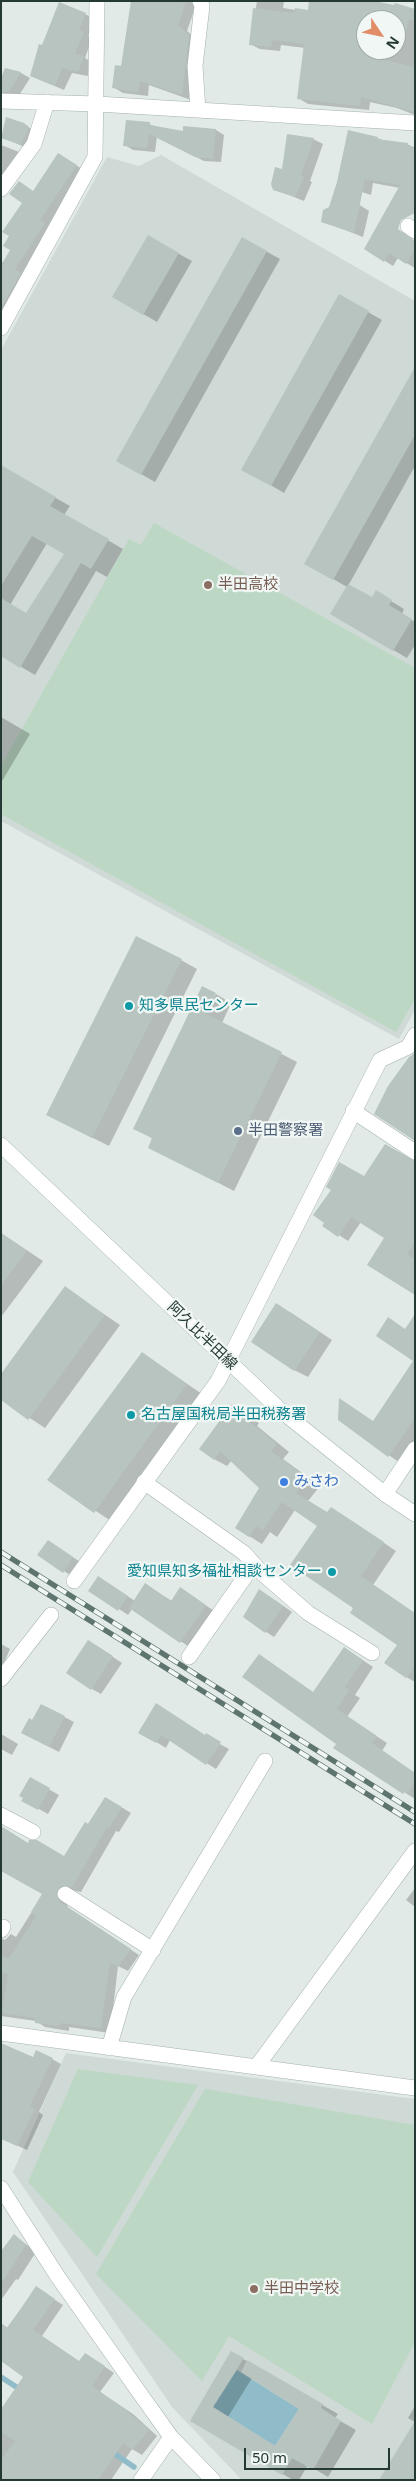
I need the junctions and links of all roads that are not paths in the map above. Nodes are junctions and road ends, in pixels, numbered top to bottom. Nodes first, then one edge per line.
1 (97, 1) edge
2 (200, 1) edge
3 (1, 101) edge
4 (47, 102) junction
5 (97, 104) junction
6 (198, 110) junction
7 (415, 123) edge
8 (1, 189) edge
9 (1, 328) edge
10 (415, 1035) edge
11 (353, 1111) junction
12 (1, 1145) edge
13 (415, 1152) edge
14 (228, 1360) junction
15 (415, 1449) edge
16 (144, 1482) junction
17 (385, 1494) junction
18 (415, 1514) edge
19 (254, 1564) junction
20 (74, 1581) dead end
21 (51, 1615) dead end
22 (372, 1653) dead end
23 (189, 1657) dead end
24 (1, 1679) edge
25 (265, 1761) dead end
26 (1, 1815) edge
27 (33, 1832) dead end
28 (415, 1851) edge
29 (65, 1894) dead end
30 (153, 1950) junction
31 (1, 2033) edge
32 (109, 2048) junction
33 (257, 2066) junction
34 (415, 2088) edge
35 (1, 2188) edge
36 (171, 2437) junction
37 (141, 2480) edge
38 (213, 2480) edge

1 - 5 street
2 - 6 street
3 - 4 street
4 - 5 street
4 - 8 street
5 - 6 street
5 - 9 street
6 - 7 street
10 - 11 street
11 - 13 street
11 - 14 street
12 - 14 street, 阿久比半田線
14 - 16 street
14 - 17 street, 阿久比半田線
15 - 17 street
16 - 19 street
16 - 20 street
17 - 18 street, 阿久比半田線
19 - 22 street
19 - 23 street
21 - 24 street
25 - 30 street
26 - 27 street
28 - 33 street
29 - 30 street
30 - 32 street
31 - 32 street
32 - 33 street
33 - 34 street
35 - 36 street
36 - 37 street
36 - 38 street

